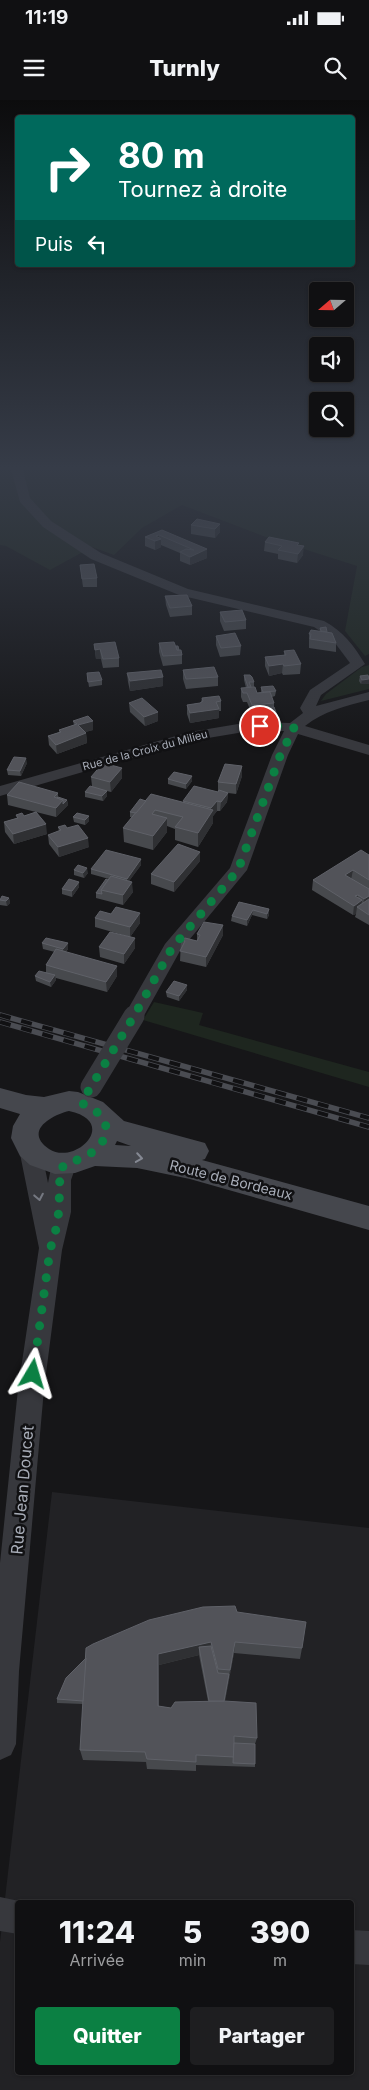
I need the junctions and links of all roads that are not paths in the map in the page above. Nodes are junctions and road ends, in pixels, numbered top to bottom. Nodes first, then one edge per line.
1 (102, 559) edge
2 (364, 662) edge
3 (369, 696) edge
4 (311, 714) junction
5 (294, 728) junction
6 (369, 750) edge
7 (0, 791) edge
8 (86, 1095) junction
9 (0, 1098) edge
10 (44, 1107) junction
11 (0, 1116) edge
12 (104, 1122) junction
13 (27, 1139) junction
14 (78, 1159) junction
15 (369, 1202) edge
16 (369, 1218) edge
17 (50, 1250) junction
18 (2, 1679) edge
19 (0, 1744) edge
20 (0, 1914) edge
21 (15, 1916) edge
22 (354, 1947) edge
23 (369, 1948) edge

1 - 2 street
2 - 4 street
3 - 4 street
4 - 5 street
5 - 6 street, Rue de la Croix du Milieu
5 - 7 street, Rue de la Croix du Milieu
5 - 8 street, bridge
8 - 10 main road
8 - 12 main road
9 - 10 main road
10 - 13 main road
11 - 13 main road
12 - 14 main road
12 - 15 main road, Route de Bordeaux
13 - 14 main road
13 -> 17 street, Rue Jean Doucet
14 -> 16 main road, Route de Bordeaux
14 - 17 street, Rue Jean Doucet
17 - 18 street, Rue Jean Doucet
18 - 19 street, Rue Jean Doucet
20 - 21 street
22 - 23 street

